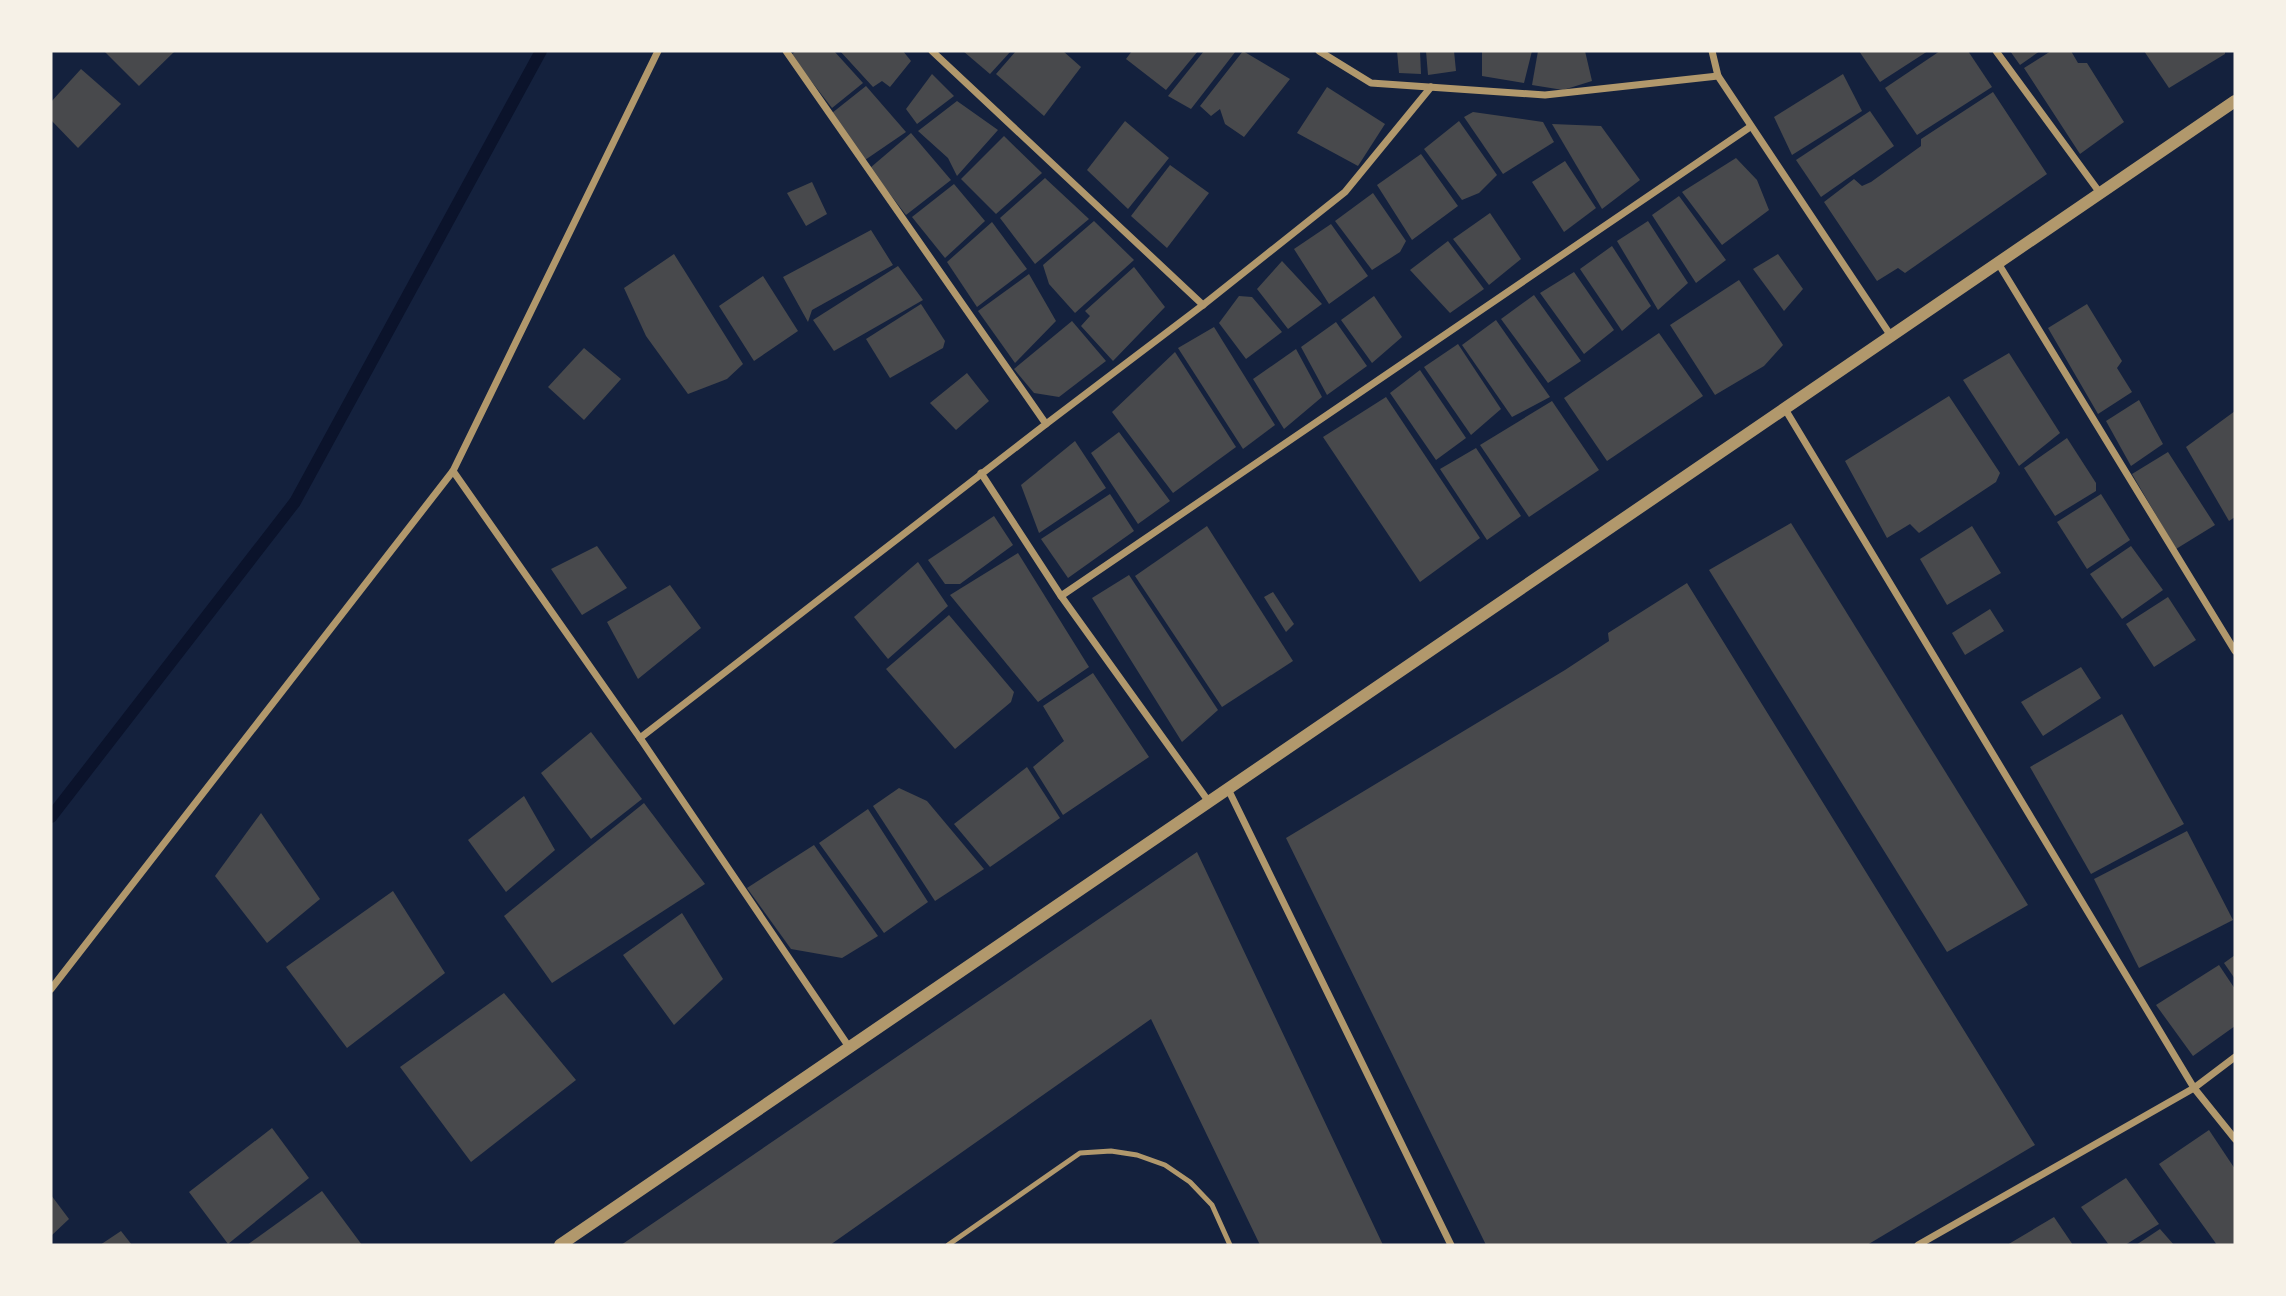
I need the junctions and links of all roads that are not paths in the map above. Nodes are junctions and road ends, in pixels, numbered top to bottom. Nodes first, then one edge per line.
1 (658, 51) edge
2 (786, 51) edge
3 (932, 51) edge
4 (1320, 51) edge
5 (1712, 51) edge
6 (1996, 51) edge
7 (1718, 76) junction
8 (1431, 87) junction
9 (2235, 100) edge
10 (1750, 127) junction
11 (2100, 194) junction
12 (1998, 263) junction
13 (1203, 305) junction
14 (1891, 335) junction
15 (1784, 409) junction
16 (1046, 424) junction
17 (453, 471) junction
18 (981, 473) junction
19 (1061, 596) junction
20 (2235, 652) edge
21 (640, 738) junction
22 (1228, 789) junction
23 (1209, 802) junction
24 (51, 989) edge
25 (849, 1048) junction
26 (2235, 1057) edge
27 (2194, 1088) junction
28 (2235, 1139) edge
29 (560, 1245) edge
30 (948, 1245) edge
31 (1230, 1245) edge
32 (1451, 1245) edge
33 (1918, 1245) edge

1 - 17 street
2 - 16 street
3 - 13 street
4 - 8 street
5 - 7 street
6 - 11 street
7 - 8 street
7 - 10 street
8 - 13 street
9 - 11 street
10 - 14 street
10 - 19 street
11 - 12 street
12 - 14 street
12 - 20 street
13 - 16 street
14 - 15 street
15 - 22 street
15 - 27 street
16 - 18 street
17 - 21 street
17 - 24 street
18 - 19 street
18 - 21 street
19 - 23 street
21 - 25 street
22 - 23 street
22 - 32 street
23 - 25 street
25 - 29 street
26 - 27 street
27 - 28 street
27 - 33 street
30 - 31 lane

